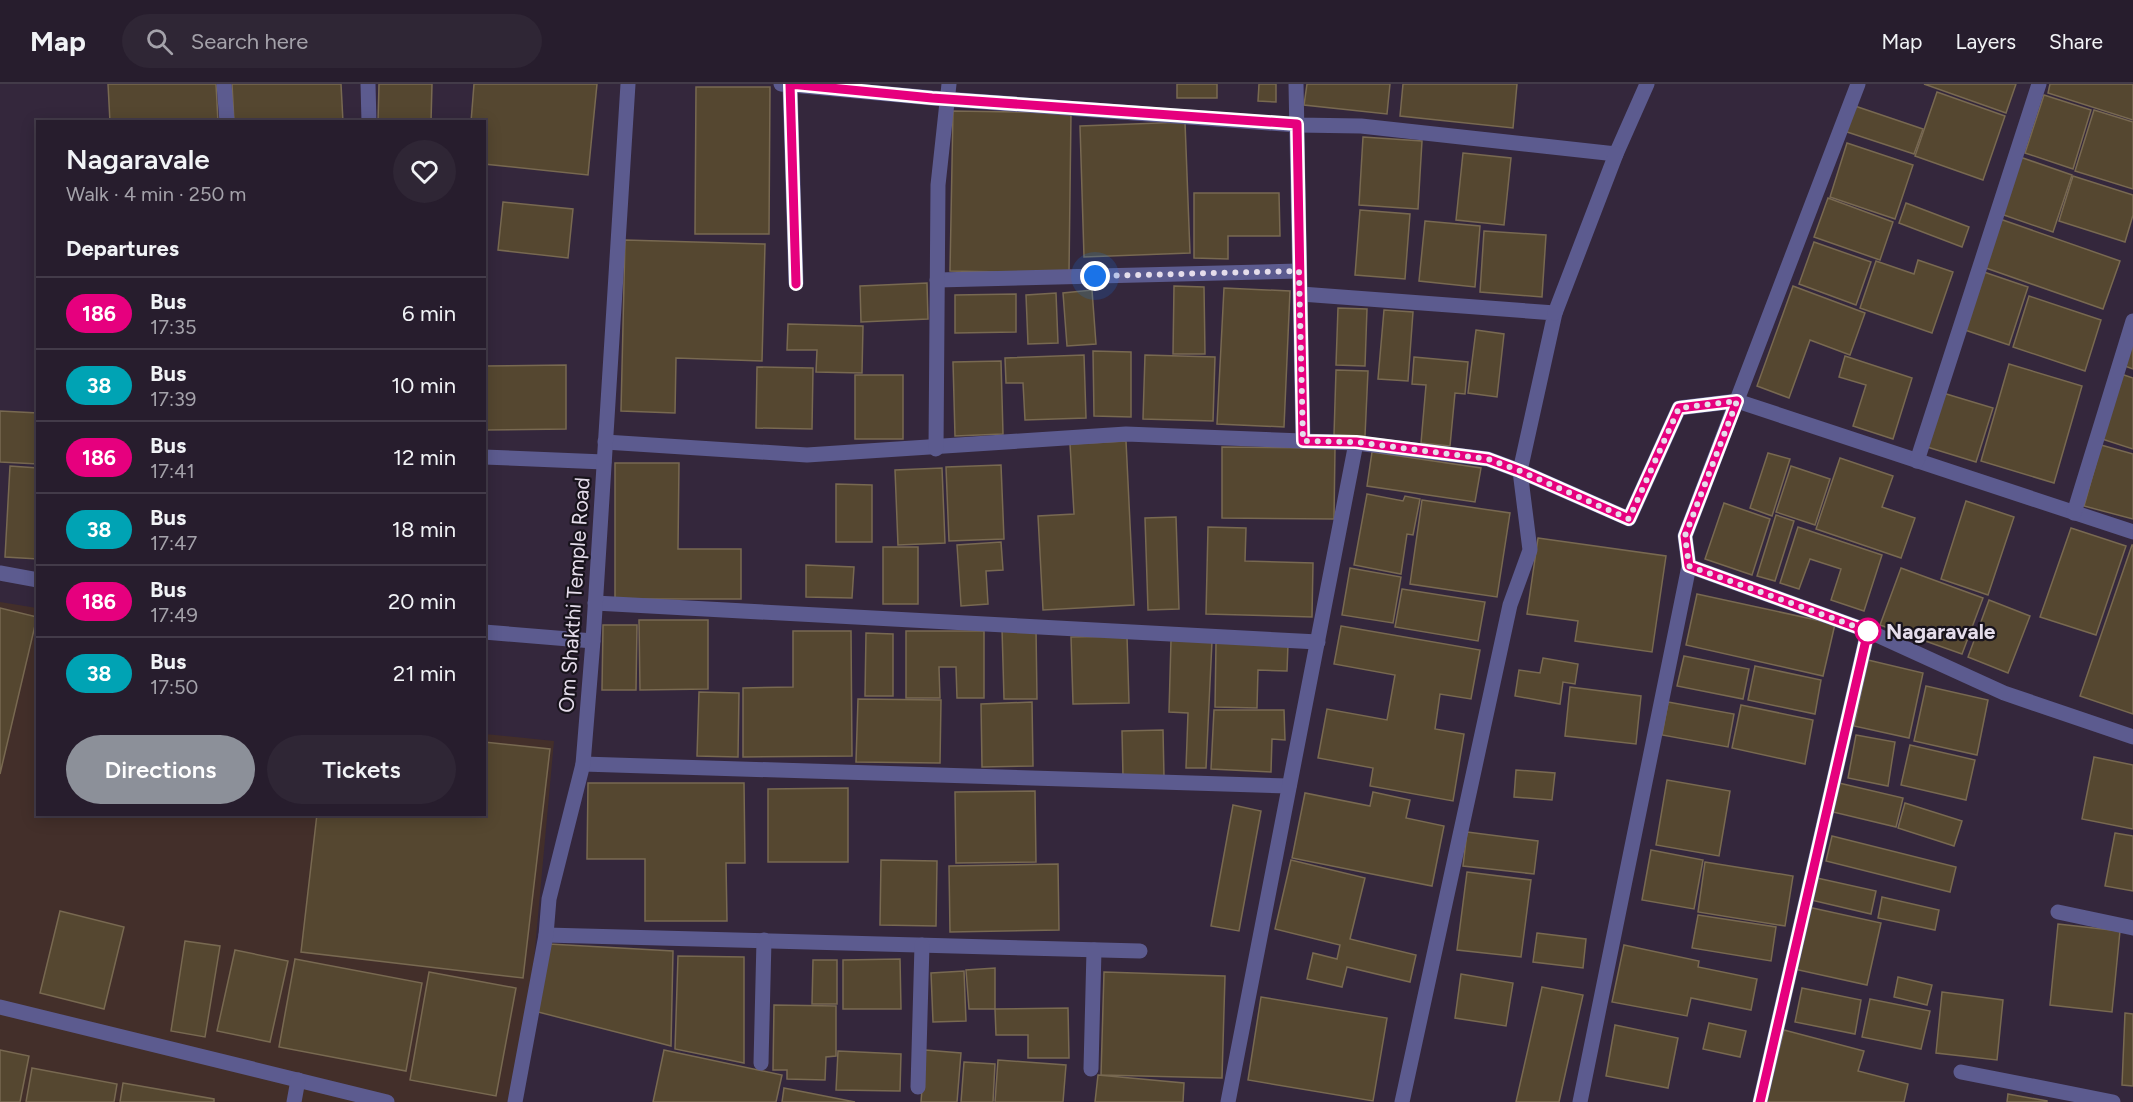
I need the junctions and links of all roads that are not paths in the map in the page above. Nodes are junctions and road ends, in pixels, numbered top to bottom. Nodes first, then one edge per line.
1 (224, 84) edge
2 (368, 84) edge
3 (628, 84) edge
4 (781, 84) edge
5 (790, 84) edge
6 (1296, 84) edge
7 (1647, 84) edge
8 (1858, 84) edge
9 (2039, 84) edge
10 (949, 92) edge
11 (227, 120) edge
12 (369, 120) edge
13 (1297, 124) junction
14 (1616, 154) junction
15 (1299, 271) junction
16 (937, 280) junction
17 (796, 284) dead end
18 (1301, 294) junction
19 (1555, 313) junction
20 (2133, 321) edge
21 (1737, 401) junction
22 (1303, 441) junction
23 (605, 442) junction
24 (1356, 442) junction
25 (936, 448) junction
26 (486, 456) edge
27 (1917, 460) junction
28 (604, 462) junction
29 (1520, 471) junction
30 (2074, 513) junction
31 (2133, 532) edge
32 (1689, 566) junction
33 (0, 573) edge
34 (36, 580) edge
35 (595, 603) junction
36 (1868, 631) junction
37 (486, 632) edge
38 (593, 641) junction
39 (1318, 642) junction
40 (2133, 737) edge
41 (583, 764) junction
42 (1289, 786) junction
43 (2058, 912) dead end
44 (2133, 928) edge
45 (546, 934) junction
46 (764, 940) junction
47 (922, 945) junction
48 (1094, 950) junction
49 (1140, 951) dead end
50 (0, 1007) edge
51 (761, 1063) dead end
52 (1091, 1069) dead end
53 (1962, 1072) dead end
54 (298, 1080) junction
55 (918, 1087) dead end
56 (294, 1102) edge
57 (387, 1102) edge
58 (515, 1102) edge
59 (1228, 1102) edge
60 (1402, 1102) edge
61 (1581, 1102) edge
62 (1760, 1102) edge
63 (2113, 1102) edge

1 - 11 street
2 - 12 street
3 - 23 street, Om Shakthi Temple Road
4 - 5 street
5 - 10 street
5 - 17 street
6 - 13 street
7 - 14 street
8 - 21 street
9 - 27 street
10 - 13 street
10 - 16 street
13 - 14 street
13 - 15 street
14 - 19 street
15 - 16 street
15 - 18 street
16 - 25 street
18 - 19 street
18 - 22 street
19 - 29 street
20 - 30 street
21 - 27 street
21 - 29 street
21 - 32 street
22 - 24 street
22 - 25 street
23 - 25 street
23 - 28 street, Om Shakthi Temple Road
24 - 29 street
24 - 39 street
26 - 28 street
27 - 30 street
28 - 35 street, Om Shakthi Temple Road
29 - 60 street
30 - 31 street
32 - 36 street
32 - 61 street
33 - 34 street
35 - 38 street, Om Shakthi Temple Road
35 - 39 street
36 - 40 street
36 - 62 street
37 - 38 street
38 - 41 street, Om Shakthi Temple Road
39 - 42 street
41 - 42 street
41 - 45 street, Om Shakthi Temple Road
42 - 59 street
43 - 44 street
45 - 46 street
45 - 58 street, Om Shakthi Temple Road
46 - 47 street
46 - 51 street
47 - 48 street
47 - 55 street
48 - 49 street
48 - 52 street
50 - 54 street
53 - 63 street
54 - 56 street
54 - 57 street

